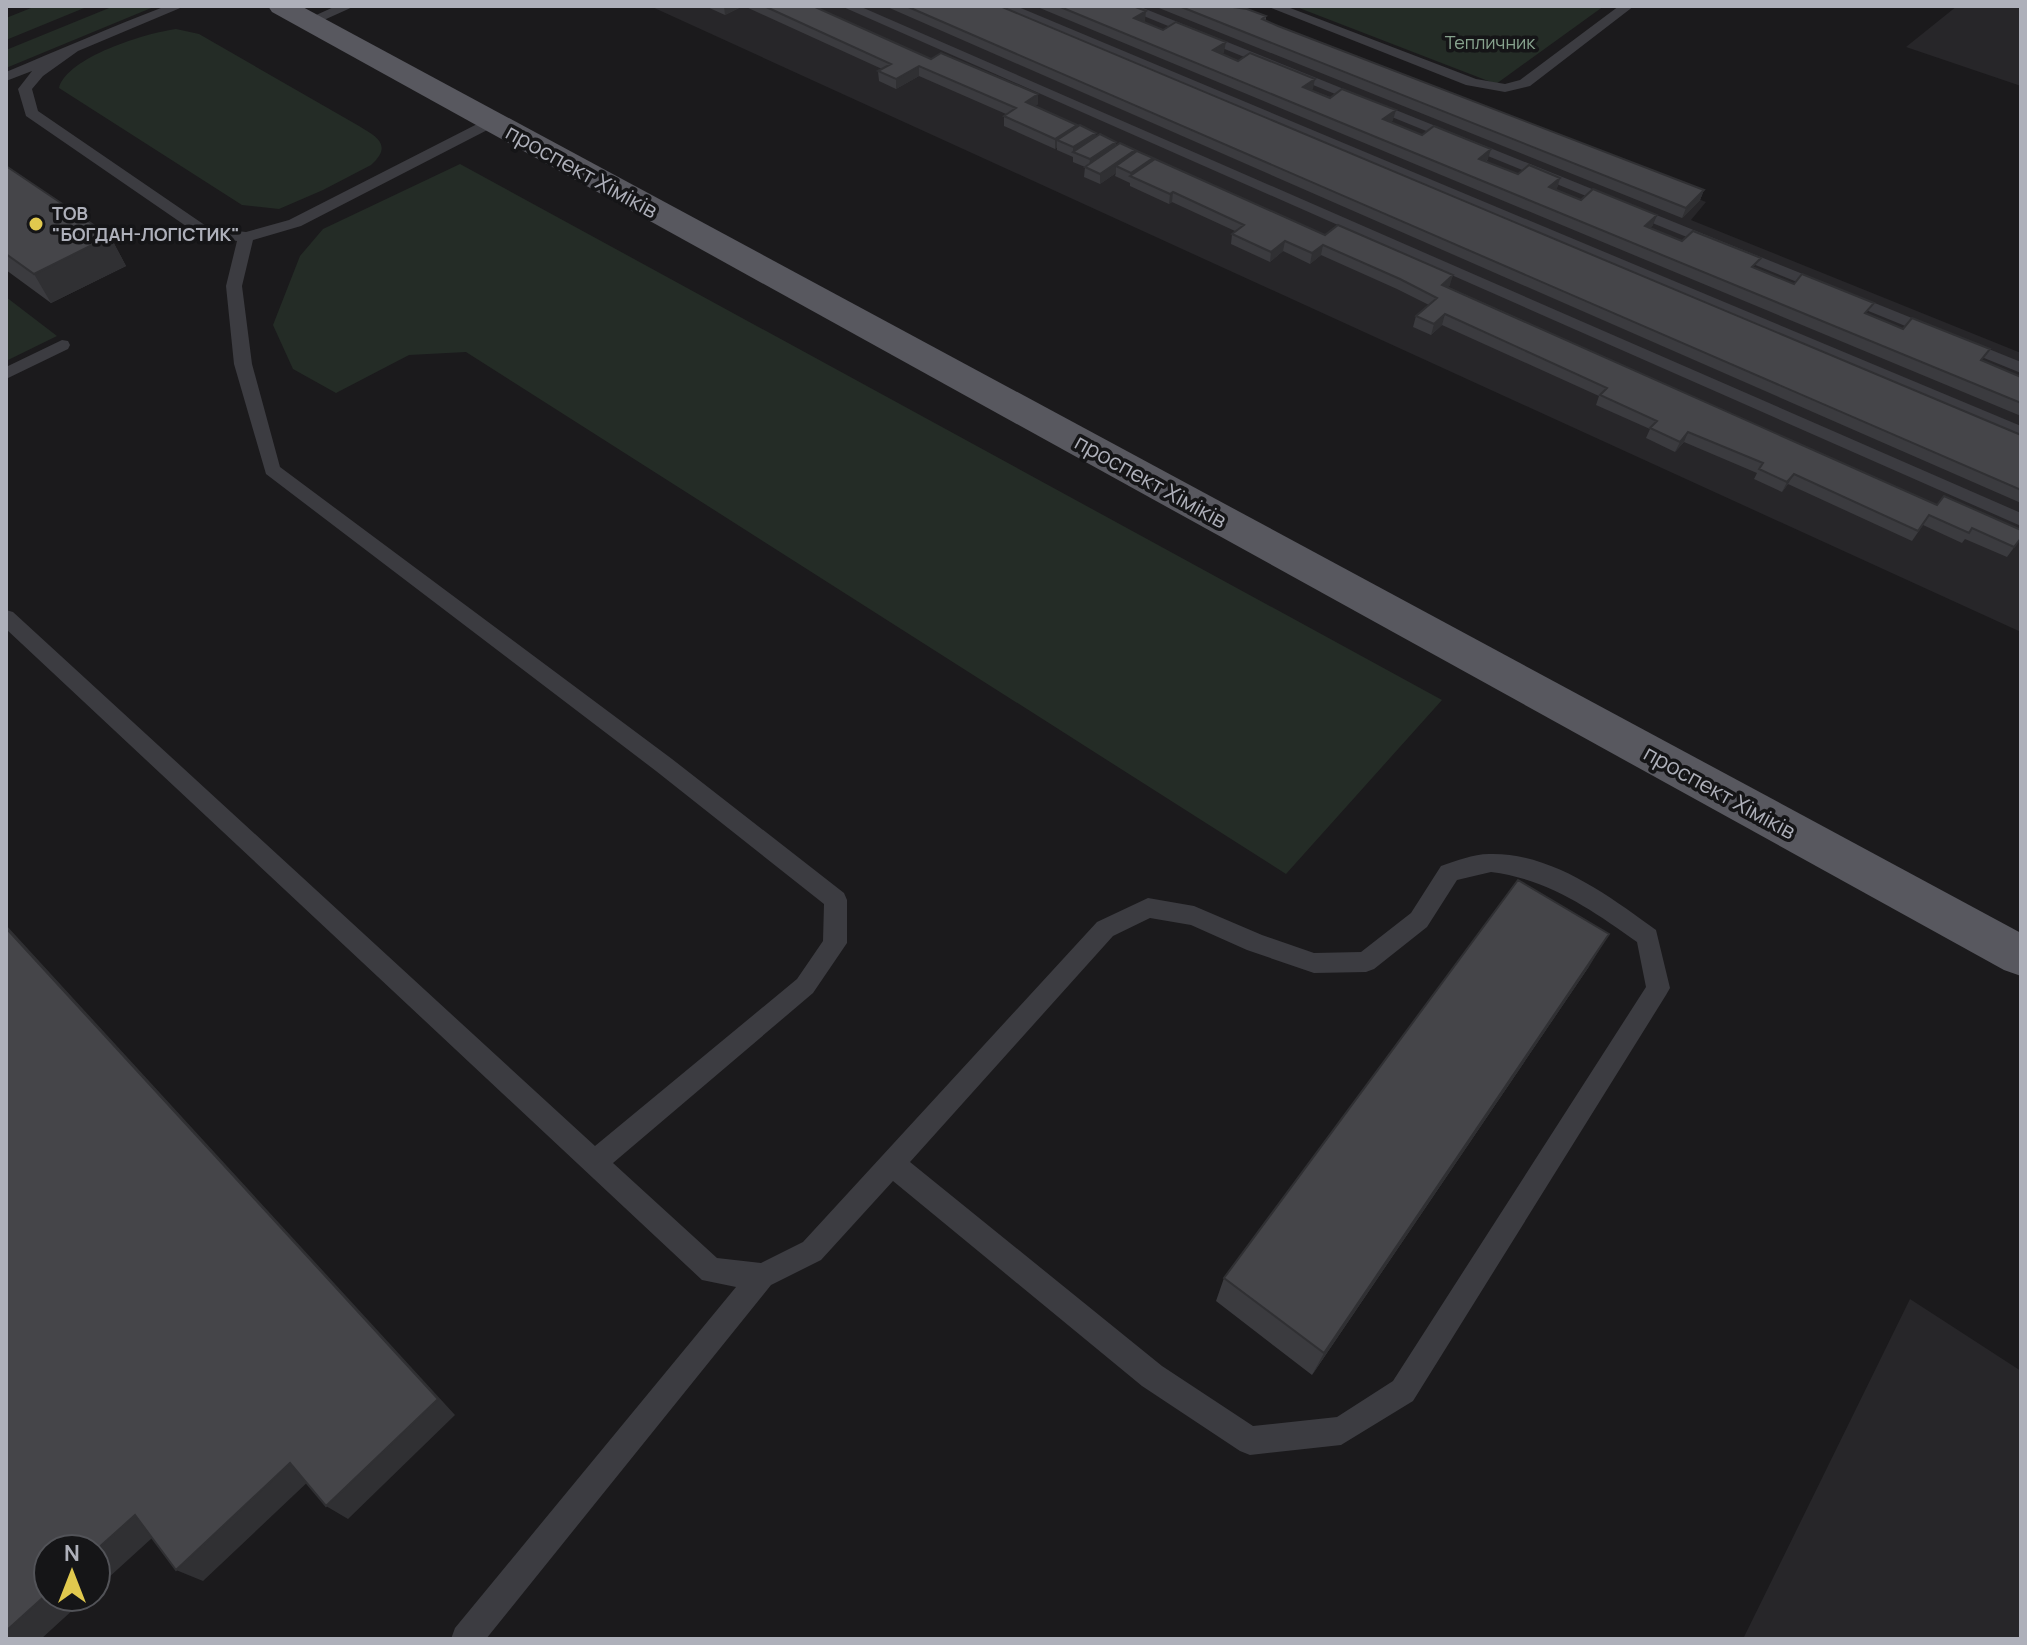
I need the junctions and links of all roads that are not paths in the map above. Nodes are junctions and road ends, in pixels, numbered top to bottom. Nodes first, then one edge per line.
1 (178, 6) edge
2 (348, 6) edge
3 (848, 6) edge
4 (1005, 6) edge
5 (1126, 6) edge
6 (1273, 6) edge
7 (1627, 6) edge
8 (295, 14) edge
9 (59, 55) junction
10 (6, 77) edge
11 (492, 122) junction
12 (246, 237) junction
13 (62, 345) dead end
14 (2021, 368) edge
15 (6, 374) edge
16 (2021, 433) edge
17 (2021, 520) edge
18 (6, 617) edge
19 (2021, 956) edge
20 (594, 1163) junction
21 (892, 1164) junction
22 (762, 1276) junction
23 (466, 1639) edge

1 - 9 lane
2 - 8 lane
3 - 17 lane
4 - 16 lane
5 - 14 lane
6 - 7 lane
8 - 11 main road, проспект Хіміків
9 - 10 lane
9 - 12 lane
11 - 12 lane
11 - 19 main road, проспект Хіміків
12 - 20 lane
13 - 15 lane
18 - 20 lane
20 - 22 lane
21 - 21 lane
21 - 22 lane
22 - 23 lane

